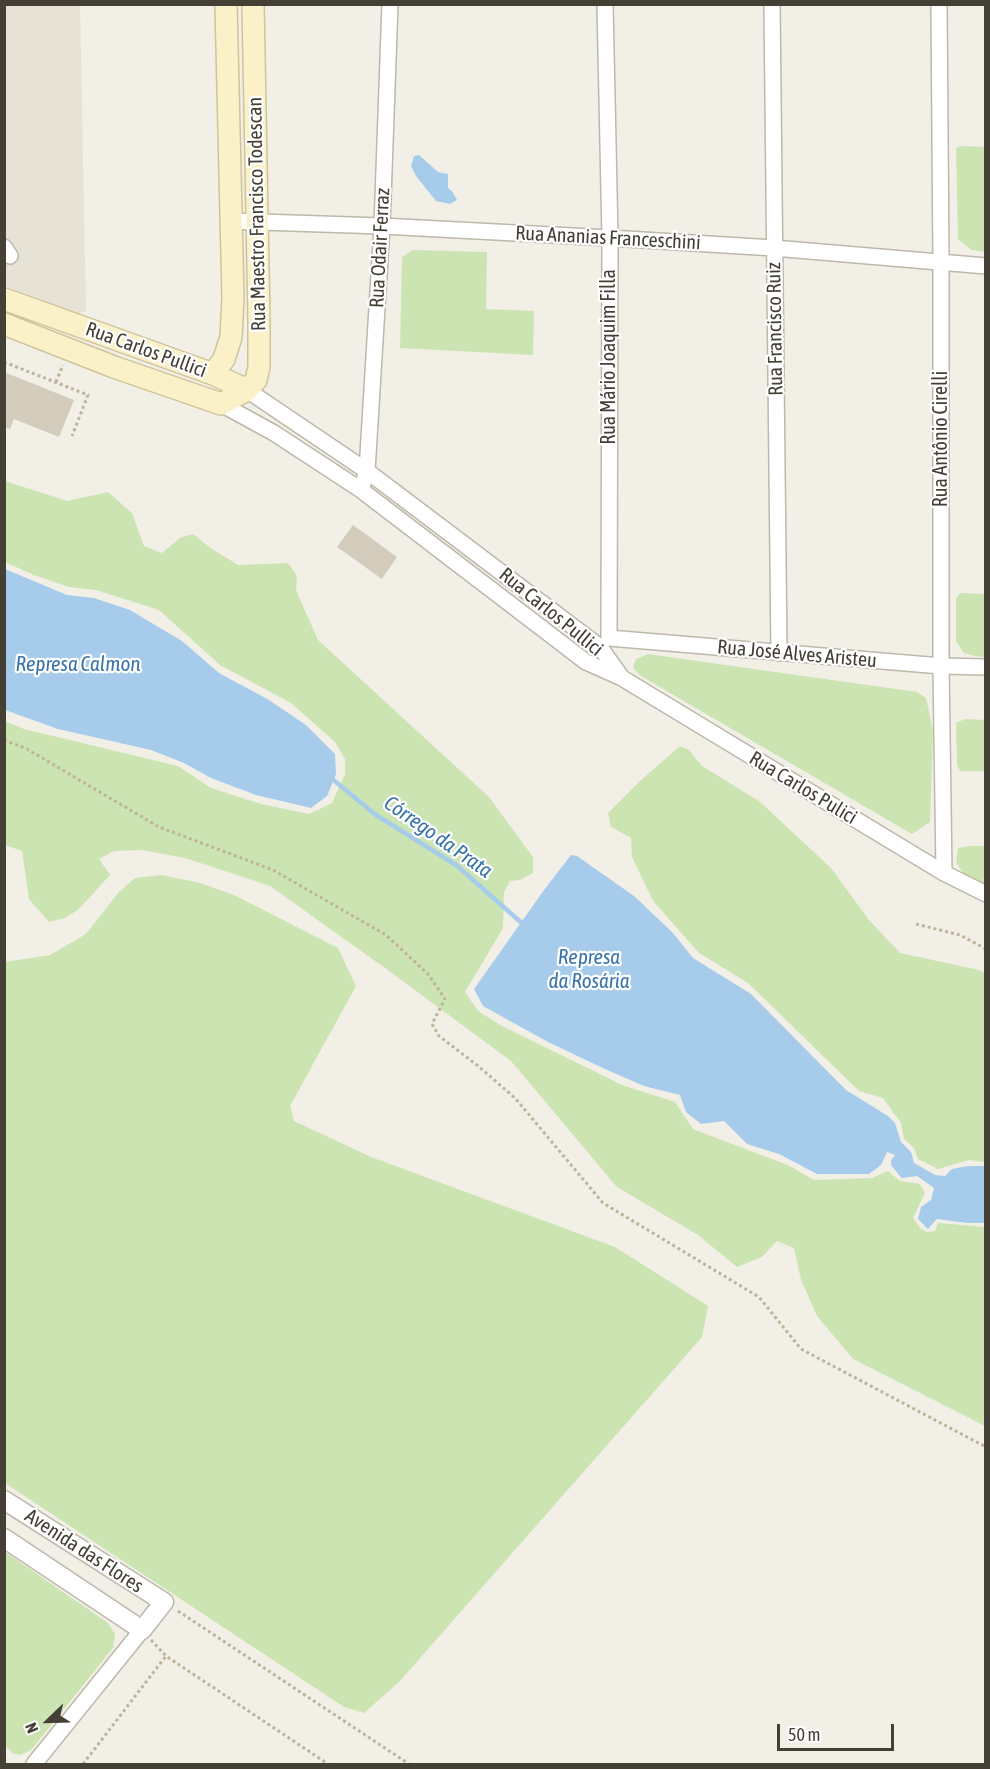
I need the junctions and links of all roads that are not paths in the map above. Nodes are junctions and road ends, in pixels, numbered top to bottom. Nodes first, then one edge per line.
1 (226, 4) edge
2 (253, 4) edge
3 (390, 4) edge
4 (605, 4) edge
5 (772, 4) edge
6 (939, 4) edge
7 (230, 221) junction
8 (257, 221) junction
9 (382, 226) junction
10 (610, 238) junction
11 (774, 248) junction
12 (941, 263) junction
13 (986, 266) edge
14 (4, 299) edge
15 (4, 324) edge
16 (213, 374) junction
17 (247, 390) junction
18 (221, 405) junction
19 (367, 471) junction
20 (362, 490) junction
21 (604, 642) junction
22 (779, 653) junction
23 (586, 662) junction
24 (940, 666) junction
25 (986, 668) edge
26 (622, 678) junction
27 (944, 873) junction
28 (986, 894) edge
29 (4, 1500) edge
30 (4, 1538) edge
31 (142, 1630) junction
32 (34, 1764) edge

1 - 7 main road, Rua Maestro Francisco Todescan
2 - 8 main road, Rua Maestro Francisco Todescan
3 - 9 street, Rua Odair Ferraz
4 - 10 street, Rua Mário Joaquim Filla
5 - 11 street, Rua Francisco Ruiz
6 - 12 street, Rua Antônio Cirelli
7 - 8 street, Rua Ananias Franceschini
7 - 16 main road, Rua Maestro Francisco Todescan
8 - 9 street, Rua Ananias Franceschini
8 - 17 main road, Rua Maestro Francisco Todescan
9 - 10 street, Rua Ananias Franceschini
9 - 19 street, Rua Odair Ferraz
10 - 11 street, Rua Ananias Franceschini
10 - 21 street, Rua Mário Joaquim Filla
11 - 12 street, Rua Ananias Franceschini
11 - 22 street, Rua Francisco Ruiz
12 - 13 street, Rua Ananias Franceschini
12 - 24 street, Rua Antônio Cirelli
14 - 16 main road, Rua Carlos Pullici
15 - 18 main road, Rua Carlos Pullici
16 - 17 main road, Rua Carlos Pullici
17 - 18 main road
17 - 19 street, Rua Carlos Pullici
18 - 20 street, Rua Carlos Pullici
19 - 20 street, Rua Odair Ferraz
19 - 21 street, Rua Carlos Pullici
20 - 23 street, Rua Carlos Pullici
21 - 22 street, Rua José Alves Aristeu
21 - 23 street
21 - 26 street, Rua Carlos Pullici
22 - 24 street, Rua José Alves Aristeu
23 - 26 street, Rua Carlos Pullici
24 - 25 street, Rua José Alves Aristeu
24 - 27 street, Rua Antônio Cirelli
26 - 27 street, Rua Carlos Pulici
27 - 28 street, Rua Carlos Pulici
29 - 31 street, Avenida das Flores
30 - 31 street, Avenida das Flores
31 - 32 street

